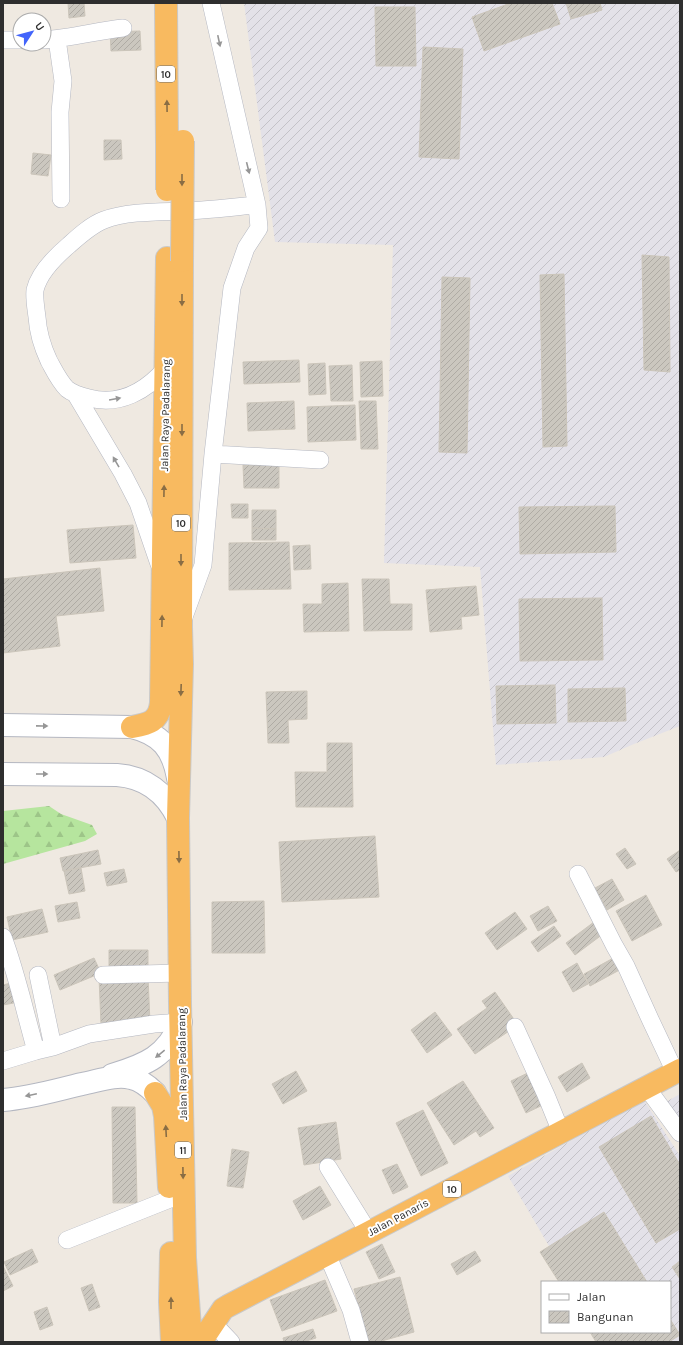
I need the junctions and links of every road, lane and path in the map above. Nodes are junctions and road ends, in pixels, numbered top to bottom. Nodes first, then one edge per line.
1 (166, 3) edge
2 (180, 3) edge
3 (211, 3) edge
4 (123, 28) dead end
5 (52, 39) edge
6 (52, 45) edge
7 (175, 143) junction
8 (61, 199) dead end
9 (257, 206) junction
10 (175, 259) junction
11 (166, 368) junction
12 (76, 395) junction
13 (213, 454) junction
14 (320, 460) dead end
15 (163, 576) junction
16 (181, 627) junction
17 (3, 725) edge
18 (132, 728) junction
19 (3, 774) edge
20 (178, 785) junction
21 (178, 818) junction
22 (578, 874) dead end
23 (3, 937) edge
24 (180, 974) junction
25 (38, 975) dead end
26 (103, 975) dead end
27 (181, 1022) junction
28 (515, 1027) dead end
29 (53, 1047) junction
30 (36, 1051) junction
31 (3, 1061) edge
32 (678, 1071) edge
33 (646, 1088) junction
34 (59, 1089) junction
35 (155, 1093) joint
36 (3, 1100) edge
37 (561, 1132) junction
38 (680, 1133) edge
39 (328, 1166) dead end
40 (170, 1199) junction
41 (369, 1233) junction
42 (67, 1240) dead end
43 (327, 1254) junction
44 (186, 1278) junction
45 (218, 1316) junction
46 (172, 1342) edge
47 (191, 1342) edge
48 (201, 1342) edge
49 (231, 1342) edge
50 (360, 1342) edge

7 -> 1 highway, Jalan Raya Padalarang / 10
2 - 7 highway, Jalan Raya Padalarang / 10
3 -> 9 street
4 - 5 street
6 - 8 street
7 - 10 highway, Jalan Raya Padalarang / 10, bridge
9 - 12 street
9 - 13 street
10 - 11 highway, Jalan Raya Padalarang / 10
10 -> 16 highway, Jalan Raya Padalarang / 10
12 -> 11 street
15 -> 11 highway, Jalan Raya Padalarang / 10
15 -> 12 street
13 - 14 street
13 - 16 street
18 -> 15 highway, Jalan Raya Padalarang / 10
16 -> 20 highway, Jalan Raya Padalarang / 10
17 -> 18 main road
18 - 20 main road, Jalan Raya Padalarang
19 -> 21 main road
20 - 21 highway, Jalan Raya Padalarang / 11
21 -> 24 highway, Jalan Raya Padalarang / 11
22 - 32 street
23 - 30 street
24 - 26 street
24 - 27 highway, Jalan Raya Padalarang / 11
25 - 29 street
27 - 29 street
27 -> 34 main road
27 -> 44 highway, Jalan Raya Padalarang / 11
28 - 37 street
29 - 30 street
30 - 31 street
32 - 33 highway, Jalan Panaris / 10
33 - 37 highway, Jalan Panaris / 10
33 - 38 street
34 - 35 main road
34 -> 36 main road
40 -> 35 highway, Jalan Raya Padalarang
37 - 41 highway, Jalan Panaris / 10
39 - 41 street
40 - 42 street
46 -> 40 highway, Jalan Raya Padalarang
41 - 43 highway, Jalan Panaris / 10
43 - 45 highway, Jalan Panaris / 10
43 - 50 street
44 - 45 highway
44 - 47 highway, Jalan Raya Padalarang / 11
45 - 48 highway, Jalan Panaris / 10
45 - 49 street

